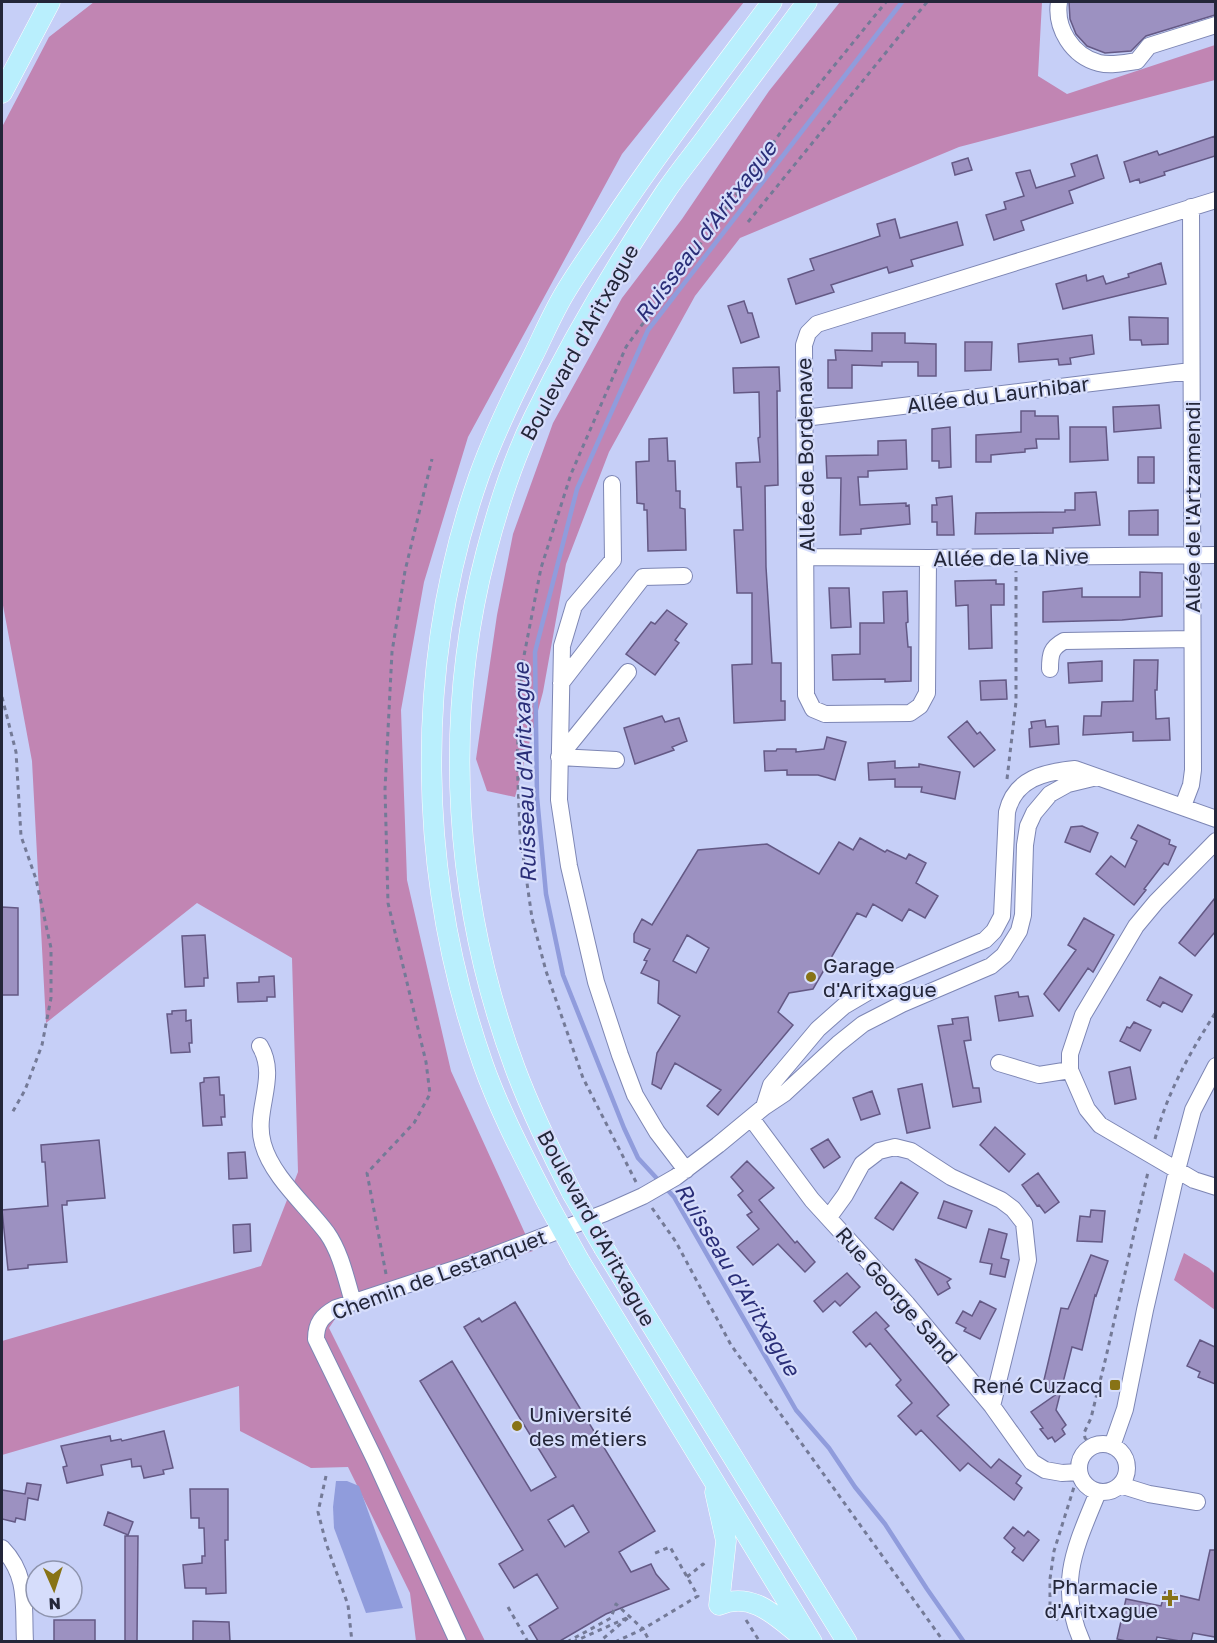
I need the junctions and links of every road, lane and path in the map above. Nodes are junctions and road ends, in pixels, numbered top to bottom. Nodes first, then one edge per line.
1 (50, 2) edge
2 (772, 2) edge
3 (807, 2) edge
4 (927, 2) edge
5 (1059, 2) edge
6 (1215, 25) edge
7 (2, 93) edge
8 (1215, 200) edge
9 (1191, 207) junction
10 (748, 222) dead end
11 (1191, 371) junction
12 (804, 418) junction
13 (432, 459) dead end
14 (612, 484) dead end
15 (1192, 555) junction
16 (1215, 555) edge
17 (806, 557) junction
18 (1016, 557) junction
19 (928, 558) junction
20 (684, 576) dead end
21 (1192, 639) junction
22 (1050, 669) dead end
23 (628, 672) dead end
24 (561, 683) junction
25 (2, 697) edge
26 (559, 757) junction
27 (616, 760) dead end
28 (1097, 777) junction
29 (1015, 792) junction
30 (1183, 806) junction
31 (1215, 819) edge
32 (1215, 841) edge
33 (1215, 1012) edge
34 (260, 1046) dead end
35 (999, 1063) dead end
36 (1215, 1066) edge
37 (1070, 1070) junction
38 (757, 1112) junction
39 (12, 1113) dead end
40 (1151, 1156) junction
41 (686, 1170) junction
42 (1177, 1170) junction
43 (1215, 1187) edge
44 (655, 1189) junction
45 (828, 1217) junction
46 (387, 1291) junction
47 (353, 1302) junction
48 (992, 1406) junction
49 (1093, 1446) junction
50 (1112, 1446) junction
51 (1079, 1472) junction
52 (326, 1476) dead end
53 (712, 1477) junction
54 (1120, 1485) junction
55 (1098, 1492) junction
56 (1197, 1502) dead end
57 (2, 1548) edge
58 (653, 1554) dead end
59 (508, 1606) dead end
60 (629, 1617) junction
61 (643, 1629) junction
62 (25, 1641) edge
63 (352, 1641) edge
64 (458, 1641) edge
65 (528, 1641) edge
66 (567, 1641) edge
67 (573, 1641) edge
68 (599, 1641) edge
69 (615, 1641) edge
70 (650, 1641) edge
71 (810, 1641) edge
72 (847, 1641) edge
73 (944, 1641) edge
74 (1082, 1641) edge

1 - 7 main road
2 - 53 main road, Boulevard d'Aritxague, bridge
3 - 72 main road, Boulevard d'Aritxague, bridge
4 - 10 path
5 - 6 street
8 - 9 street, Allée de Bordenave
9 - 11 street, Allée de l'Artzamendi
9 - 12 street, Allée de Bordenave
11 - 12 street, Allée du Laurhibar
11 - 15 street, Allée de l'Artzamendi
12 - 17 street, Allée de Bordenave
13 - 46 path
14 - 24 street
15 - 16 street, Allée de la Nive
15 - 18 street, Allée de la Nive
15 - 21 street, Allée de l'Artzamendi
17 - 19 street, Allée de la Nive
17 - 19 street, Allée de Bordenave
18 - 19 street, Allée de la Nive
18 - 29 path
20 - 24 street
21 - 22 street
21 - 30 street, Allée de l'Artzamendi
23 - 26 street
24 - 26 street
25 - 39 path
26 - 27 street
26 - 41 street
28 - 29 street
28 - 30 street
28 - 38 street, Chemin de Lestanquet
29 - 38 street
30 - 31 street
32 - 37 street
33 - 40 path
34 - 47 street
35 - 37 street
36 - 42 street
37 - 40 street
38 - 41 street, Chemin de Lestanquet
38 - 45 street, Rue George Sand
40 - 42 street
40 - 49 path
41 - 44 street, Chemin de Lestanquet
42 - 43 street
42 - 50 street
44 - 46 street, Chemin de Lestanquet
44 - 73 path
45 - 48 street, Rue George Sand
45 - 48 street
46 - 47 street, Chemin de Lestanquet
47 - 64 street, Chemin de Lestanquet
48 - 51 street, Rue George Sand
49 - 50 street
49 - 51 street
50 - 54 street
51 - 55 street
52 - 63 path
53 - 71 main road, Boulevard d'Aritxague
53 - 71 main road
54 - 55 street
54 - 56 street
55 - 74 street
57 - 62 street
58 - 61 path
59 - 65 path
60 - 61 path
60 - 66 path
60 - 67 path
60 - 68 path
61 - 69 path
61 - 70 path

